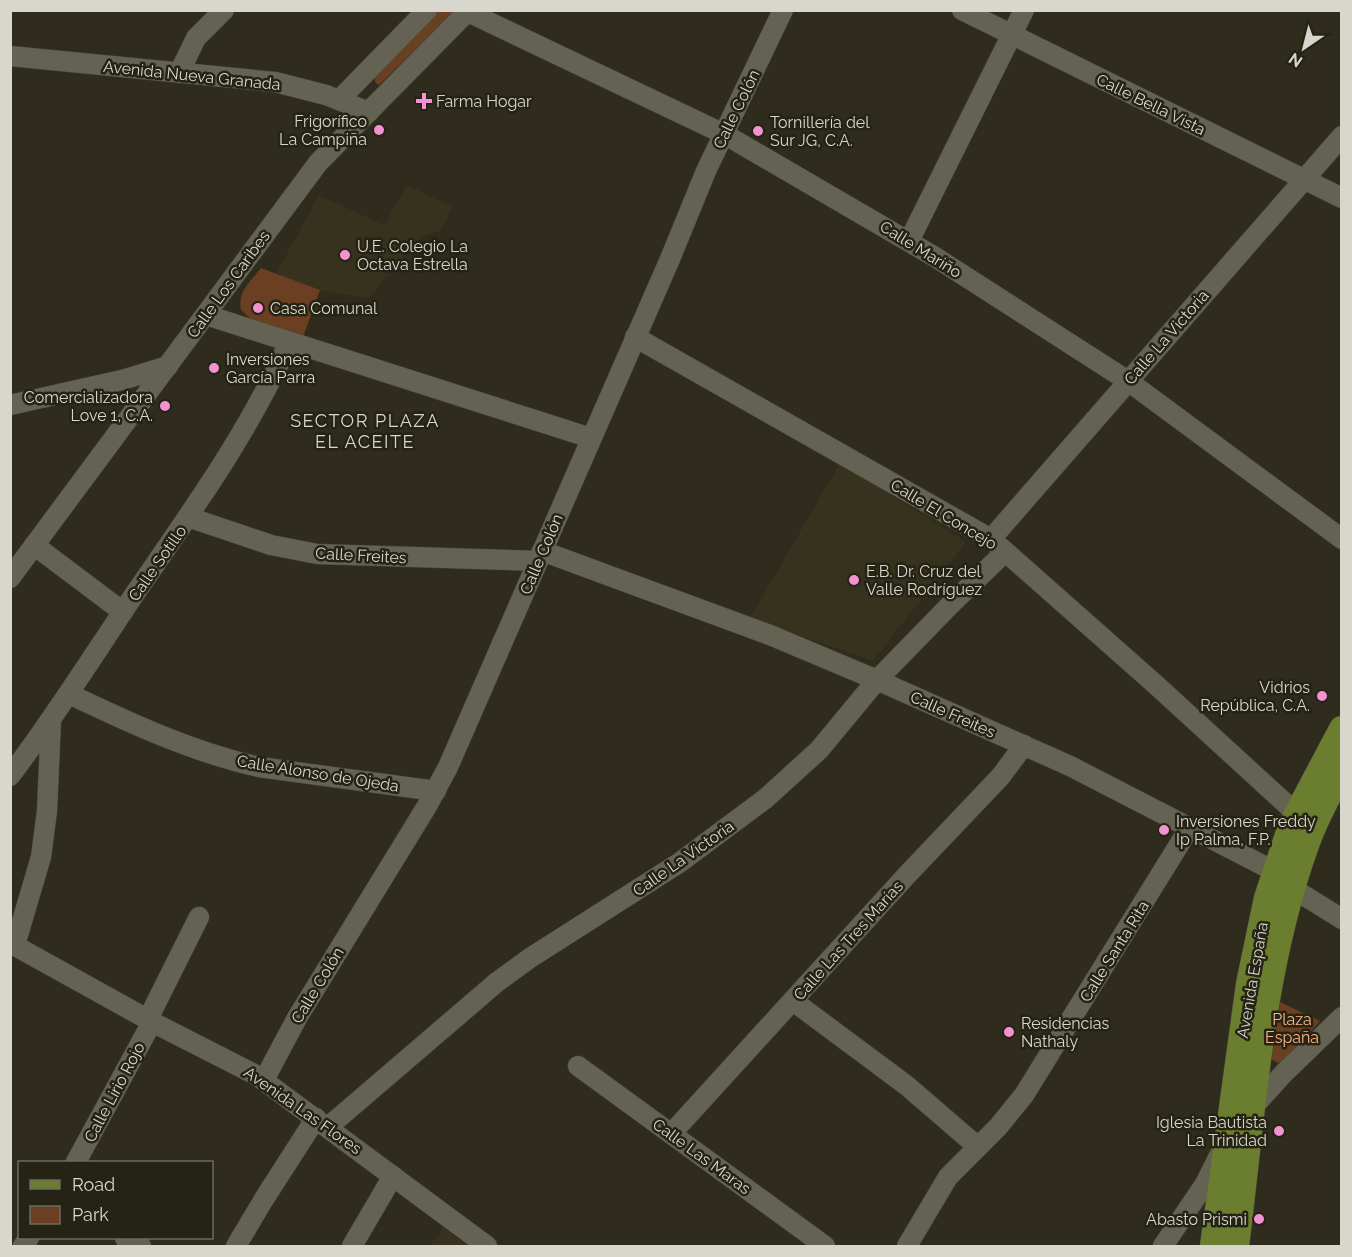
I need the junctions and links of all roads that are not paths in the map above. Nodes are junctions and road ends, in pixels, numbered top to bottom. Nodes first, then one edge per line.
1 (225, 10) edge
2 (427, 10) edge
3 (783, 10) edge
4 (962, 10) edge
5 (1024, 10) edge
6 (469, 11) edge
7 (1012, 35) junction
8 (10, 56) edge
9 (179, 73) junction
10 (339, 100) junction
11 (369, 112) junction
12 (724, 134) junction
13 (1341, 136) edge
14 (1304, 179) junction
15 (1341, 198) edge
16 (909, 241) junction
17 (206, 315) junction
18 (636, 337) junction
19 (289, 342) junction
20 (168, 366) junction
21 (1128, 381) junction
22 (10, 405) edge
23 (591, 438) junction
24 (189, 517) junction
25 (1341, 539) edge
26 (34, 545) junction
27 (998, 545) junction
28 (540, 556) junction
29 (10, 578) edge
30 (123, 612) junction
31 (878, 680) junction
32 (69, 694) junction
33 (51, 721) junction
34 (1341, 729) edge
35 (1024, 745) junction
36 (1341, 771) edge
37 (10, 776) edge
38 (436, 791) junction
39 (1297, 814) junction
40 (1190, 827) junction
41 (1284, 880) junction
42 (199, 917) dead end
43 (1341, 919) edge
44 (13, 944) edge
45 (793, 1001) junction
46 (1341, 1017) edge
47 (150, 1021) junction
48 (578, 1066) dead end
49 (264, 1080) junction
50 (1253, 1107) junction
51 (322, 1123) junction
52 (671, 1134) junction
53 (1228, 1140) junction
54 (978, 1147) junction
55 (77, 1161) edge
56 (393, 1176) junction
57 (127, 1239) edge
58 (1233, 1245) edge
59 (141, 1246) edge
60 (237, 1246) edge
61 (352, 1246) edge
62 (487, 1246) edge
63 (825, 1246) edge
64 (907, 1246) edge
65 (1163, 1246) edge

1 - 9 street
2 - 10 street
3 - 12 street, Calle Colón
4 - 7 street, Calle Bella Vista
5 - 7 street
6 - 11 street, Calle Los Caribes
6 - 12 street, Calle Mariño
7 - 14 street, Calle Bella Vista
7 - 16 street
8 - 9 street, Avenida Nueva Granada
9 - 10 street, Avenida Nueva Granada
10 - 11 street, Avenida Nueva Granada
11 - 17 street, Calle Los Caribes
12 - 16 street, Calle Mariño
12 - 18 street, Calle Colón
13 - 14 street, Calle La Victoria
14 - 15 street, Calle Bella Vista
14 - 21 street, Calle La Victoria
16 - 21 street, Calle Mariño
17 - 19 street
17 - 20 street, Calle Los Caribes
18 - 23 street, Calle Colón
18 - 27 street, Calle El Concejo
19 - 23 street
19 - 24 street, Calle Sotillo
20 - 22 street
20 - 26 street, Calle Los Caribes
21 - 25 street, Calle Mariño
21 - 27 street, Calle La Victoria
23 - 28 street, Calle Colón
24 - 28 street, Calle Freites
24 - 30 street, Calle Sotillo
26 - 29 street, Calle Los Caribes
26 - 30 street
27 - 31 street, Calle La Victoria
27 - 39 street, Calle El Concejo
28 - 31 street, Calle Freites
28 - 38 street, Calle Colón
30 - 32 street, Calle Sotillo
31 - 35 street, Calle Freites
31 - 51 street, Calle La Victoria
32 - 33 street, Calle Sotillo
32 - 38 street, Calle Alonso de Ojeda
33 - 37 street, Calle Sotillo
33 - 44 street
34 - 39 main road, Avenida España
35 - 40 street, Calle Freites
35 - 45 street, Calle Las Tres Marías
36 - 41 main road, Avenida España
38 - 49 street, Calle Colón
39 - 41 main road, Avenida España
40 - 41 street, Calle Freites
40 - 54 street, Calle Santa Rita
41 - 43 street, Calle Freites
41 - 50 main road, Avenida España
41 - 53 main road, Avenida España
42 - 47 street, Calle Lirio Rojo
44 - 47 street, Avenida Las Flores
45 - 52 street, Calle Las Tres Marías
45 - 54 street
46 - 50 street
47 - 49 street, Avenida Las Flores
47 - 55 street, Calle Lirio Rojo
48 - 52 street, Calle Las Maras
49 - 51 street, Avenida Las Flores
50 - 58 main road, Avenida España
51 - 56 street, Avenida Las Flores
51 - 60 street, Calle La Victoria
52 - 63 street, Calle Las Maras
53 - 58 main road, Avenida España
53 - 65 street
54 - 64 street, Calle Santa Rita
56 - 61 street
56 - 62 street, Avenida Las Flores
57 - 59 street

